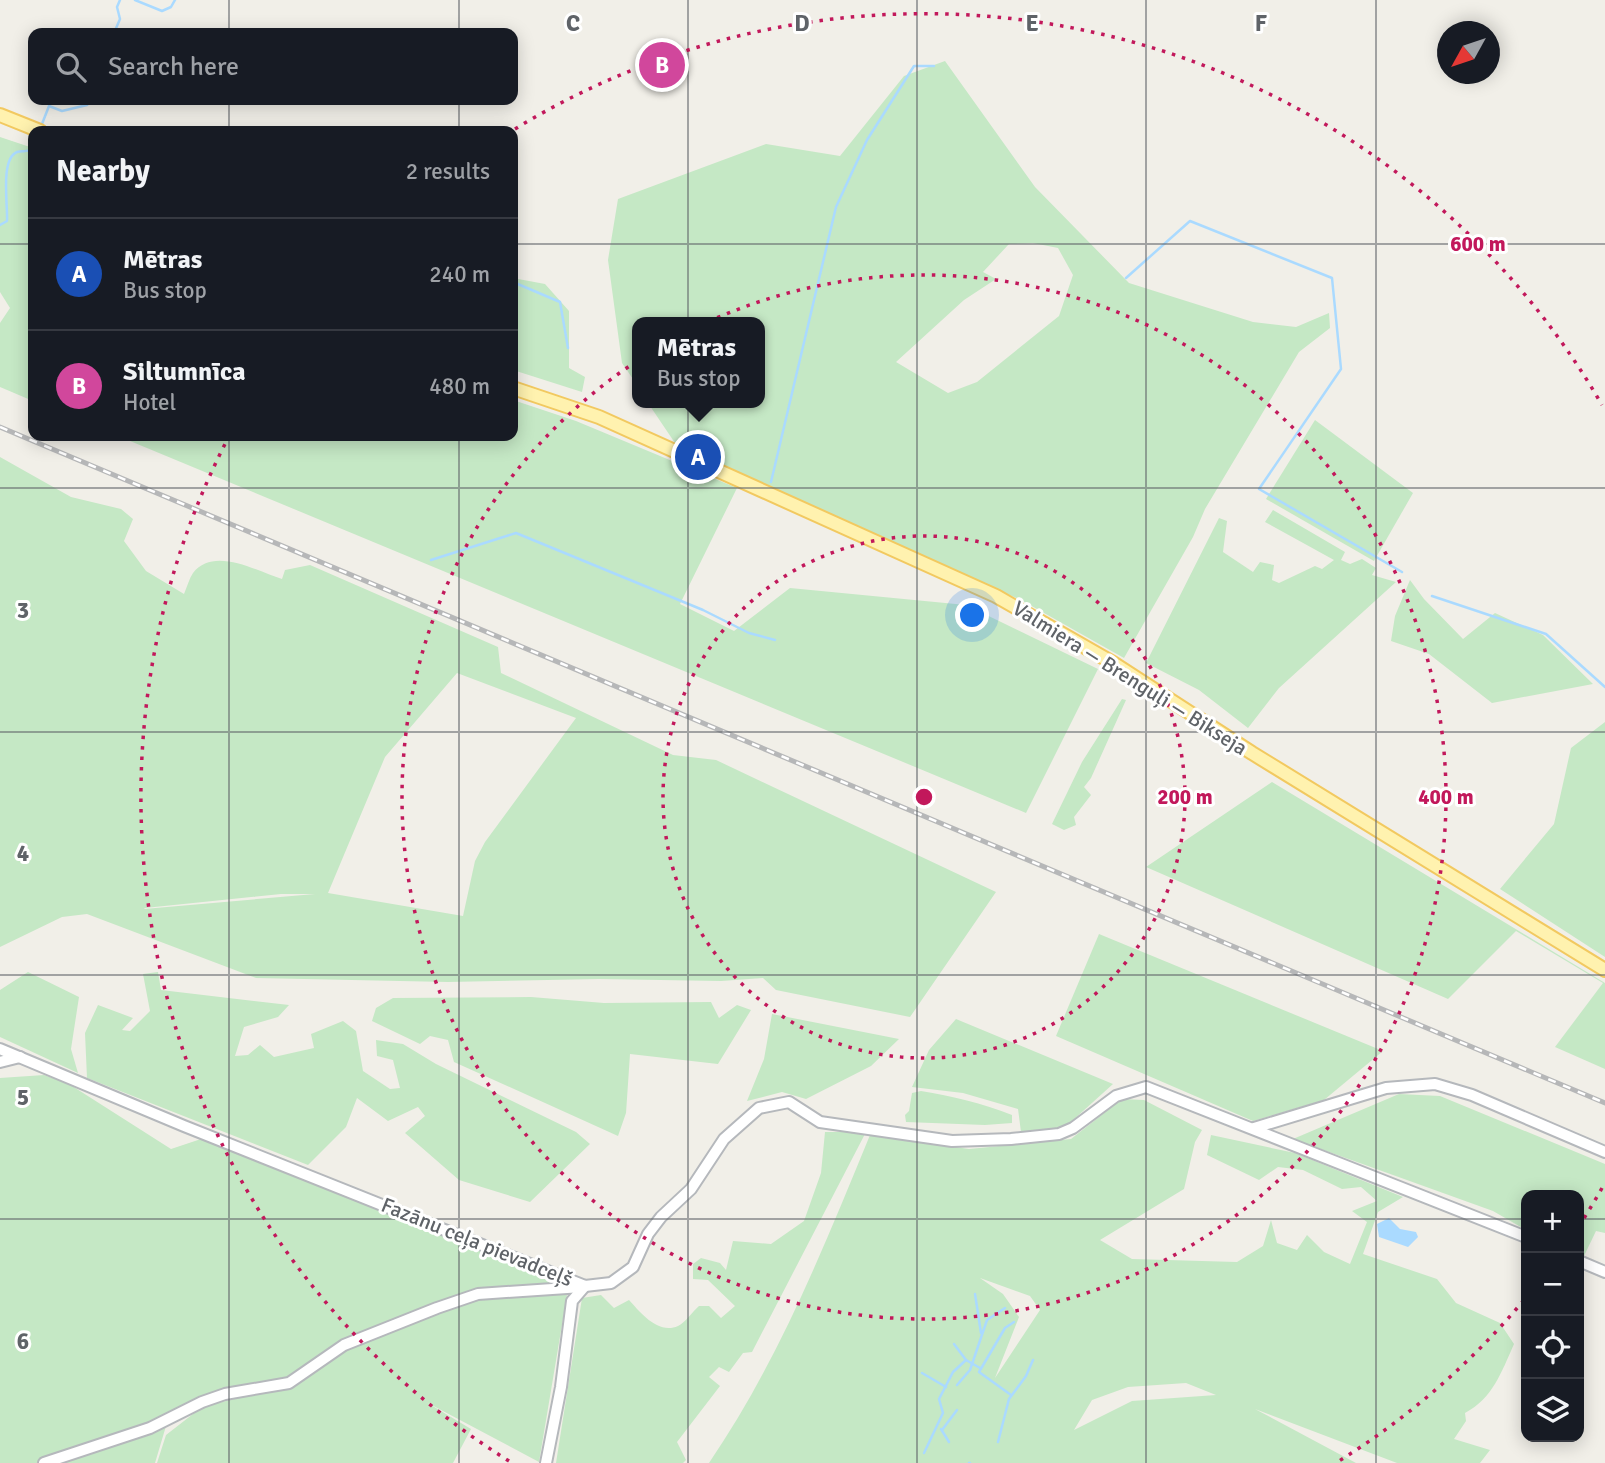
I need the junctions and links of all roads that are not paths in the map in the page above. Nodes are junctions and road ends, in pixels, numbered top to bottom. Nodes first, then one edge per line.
1 (0, 115) edge
2 (28, 126) edge
3 (518, 390) edge
4 (1605, 970) edge
5 (0, 1049) edge
6 (22, 1057) junction
7 (0, 1062) edge
8 (1254, 1128) junction
9 (1605, 1152) edge
10 (1521, 1235) edge
11 (1584, 1263) edge
12 (1605, 1272) edge
13 (585, 1286) junction
14 (44, 1463) edge
15 (546, 1463) edge

1 - 2 main road
3 - 4 main road, Valmiera — Brenguļi — Bikseja
5 - 6 street, Fazānu ceļa pievadceļš
6 - 7 street
6 - 13 street, Fazānu ceļa pievadceļš
8 - 9 street
8 - 10 street, Fazānu ceļa pievadceļš
8 - 13 street, Fazānu ceļa pievadceļš
11 - 12 street
13 - 14 street
13 - 15 street

